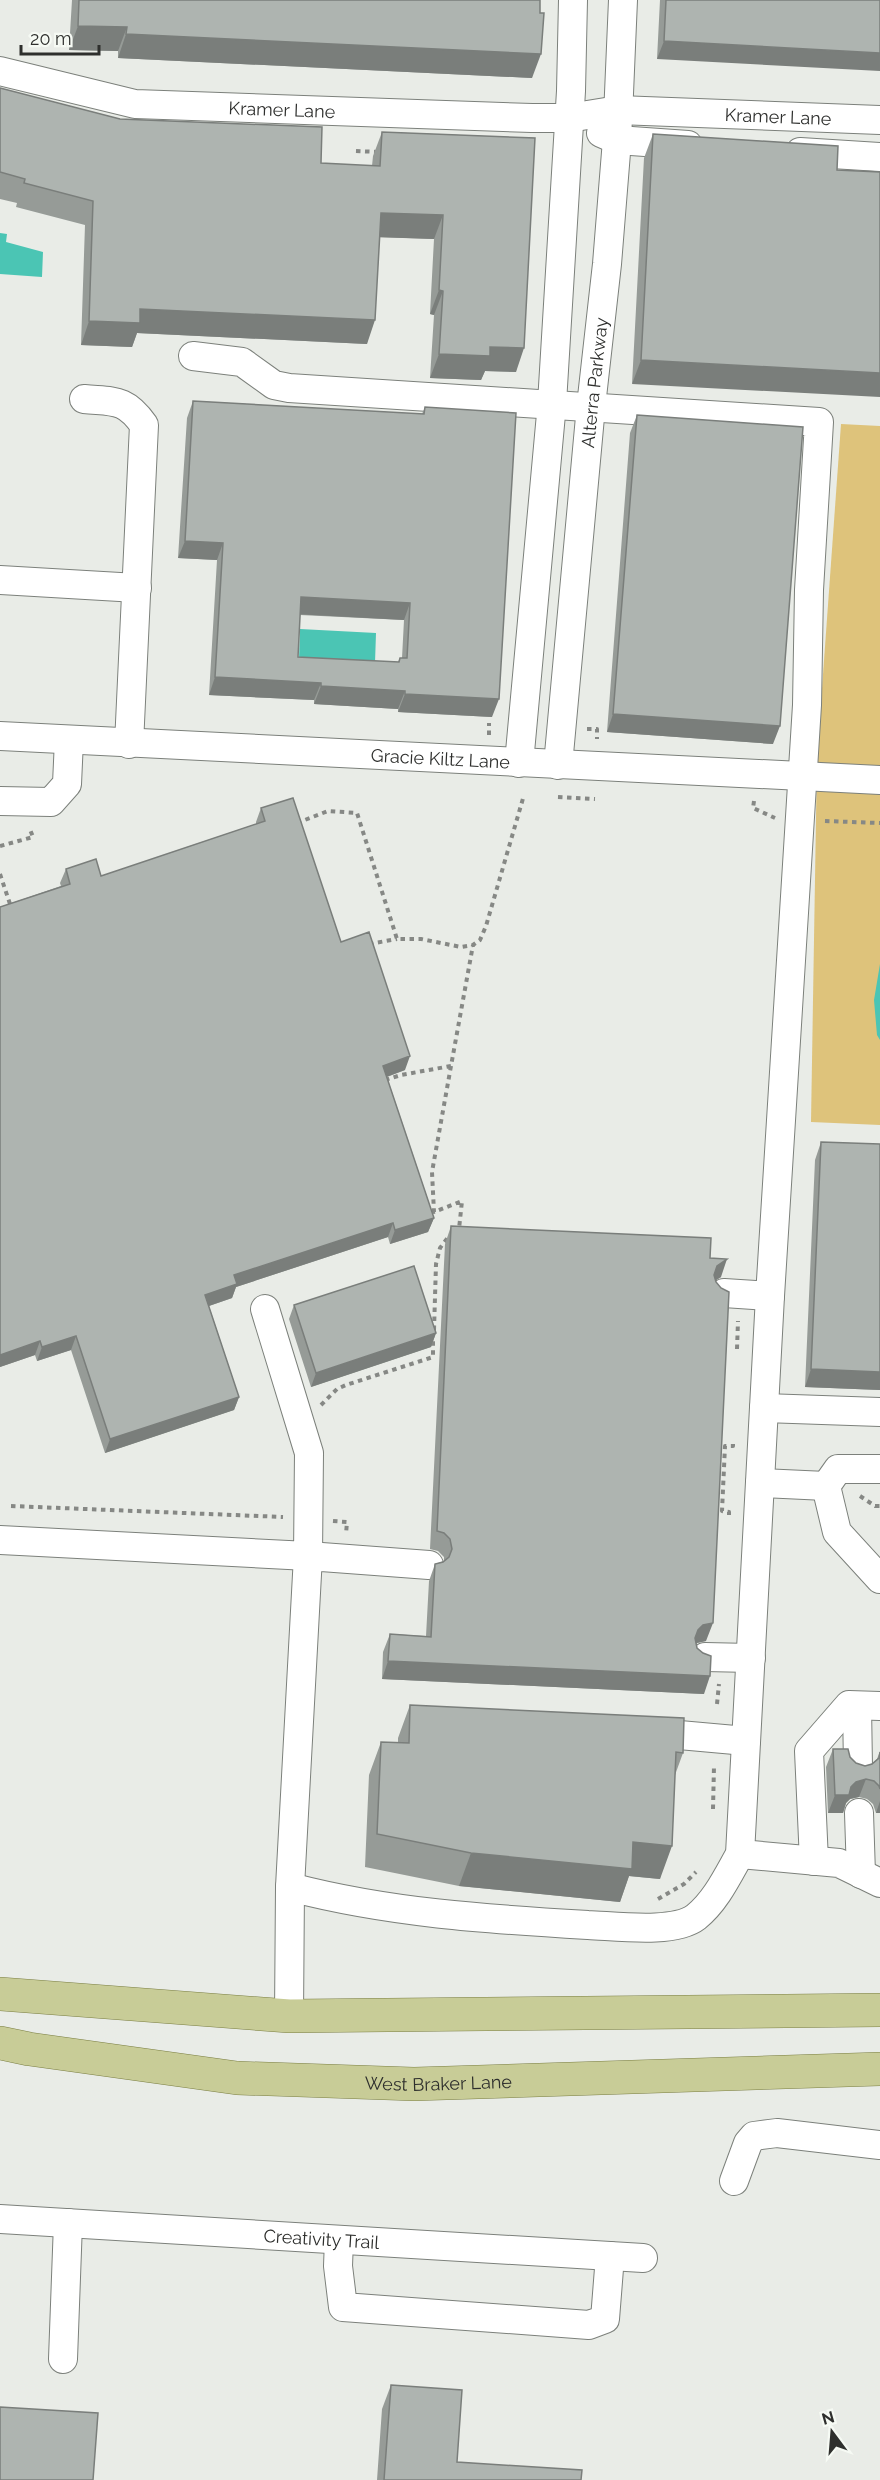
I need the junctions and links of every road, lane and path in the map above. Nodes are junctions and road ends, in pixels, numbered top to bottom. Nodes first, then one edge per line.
1 (573, 0) edge
2 (622, 0) edge
3 (0, 71) edge
4 (618, 110) junction
5 (569, 118) junction
6 (880, 120) edge
7 (617, 140) junction
8 (716, 146) edge
9 (775, 150) edge
10 (356, 152) dead end
11 (388, 153) edge
12 (880, 157) edge
13 (193, 356) dead end
14 (84, 399) dead end
15 (552, 403) junction
16 (591, 406) junction
17 (0, 580) edge
18 (137, 588) junction
19 (578, 728) dead end
20 (0, 736) edge
21 (69, 740) junction
22 (129, 744) junction
23 (596, 751) dead end
24 (519, 763) junction
25 (558, 765) junction
26 (803, 777) junction
27 (877, 780) edge
28 (754, 791) dead end
29 (524, 795) dead end
30 (558, 797) dead end
31 (595, 799) dead end
32 (0, 801) edge
33 (782, 819) dead end
34 (816, 820) dead end
35 (880, 823) edge
36 (292, 825) edge
37 (0, 874) edge
38 (14, 915) edge
39 (397, 939) junction
40 (365, 945) edge
41 (473, 945) junction
42 (451, 1066) junction
43 (379, 1083) edge
44 (732, 1293) joint
45 (770, 1296) junction
46 (265, 1309) dead end
47 (737, 1352) dead end
48 (319, 1407) dead end
49 (764, 1408) junction
50 (880, 1412) edge
51 (734, 1434) dead end
52 (880, 1469) edge
53 (760, 1483) junction
54 (826, 1486) junction
55 (858, 1496) dead end
56 (11, 1506) dead end
57 (880, 1506) edge
58 (283, 1517) dead end
59 (728, 1523) dead end
60 (0, 1540) edge
61 (308, 1556) junction
62 (429, 1565) dead end
63 (880, 1580) edge
64 (713, 1657) joint
65 (751, 1658) junction
66 (717, 1704) dead end
67 (868, 1706) edge
68 (657, 1733) edge
69 (746, 1741) junction
70 (714, 1756) dead end
71 (858, 1767) edge
72 (859, 1813) dead end
73 (712, 1819) dead end
74 (740, 1854) junction
75 (814, 1860) junction
76 (701, 1864) dead end
77 (871, 1878) edge
78 (290, 1887) junction
79 (656, 1900) dead end
80 (0, 1994) edge
81 (880, 2010) edge
82 (289, 2016) junction
83 (0, 2043) edge
84 (880, 2069) edge
85 (880, 2145) edge
86 (734, 2181) dead end
87 (0, 2219) edge
88 (68, 2223) junction
89 (339, 2240) junction
90 (610, 2256) junction
91 (643, 2258) dead end
92 (63, 2359) dead end

1 - 5 street
2 - 4 street, Alterra Parkway
3 - 5 street, Kramer Lane
4 - 5 street, Kramer Lane
4 - 6 street, Kramer Lane
4 - 7 street, Alterra Parkway
5 - 7 street, Kramer Lane
5 - 15 street
7 - 8 street, Kramer Lane
7 - 16 street, Alterra Parkway
9 - 12 street, Kramer Lane
10 - 11 path
13 - 15 street
14 - 18 street
15 - 16 street
15 - 24 street
16 - 25 street, Alterra Parkway
16 - 26 street
17 - 18 street
18 - 22 street
19 - 23 path
20 - 21 street, Gracie Kiltz Lane
21 - 22 street, Gracie Kiltz Lane
21 - 32 street
22 - 24 street, Gracie Kiltz Lane
24 - 25 street, Gracie Kiltz Lane
25 - 26 street, Gracie Kiltz Lane
26 - 27 street, Gracie Kiltz Lane
26 - 45 street
28 - 33 path
29 - 41 path
30 - 31 path
34 - 35 path
36 - 39 path
37 - 38 path
39 - 40 path
39 - 41 path
41 - 42 path
42 - 43 path
42 - 48 path
44 - 45 street
44 - 47 path
45 - 49 street
46 - 61 street
49 - 50 street
49 - 53 street
51 - 59 path
52 - 54 street
53 - 54 street
53 - 65 street
54 - 63 street
55 - 57 path
56 - 58 path
60 - 61 street
61 - 62 street
61 - 78 street
64 - 65 street
64 - 66 path
65 - 69 street
67 - 71 street
67 - 75 street
68 - 69 street
69 - 74 street
70 - 73 path
72 - 77 street
74 - 75 street
74 - 78 street
75 - 77 street
76 - 79 path
78 - 82 street
80 - 82 main road
81 - 82 main road
83 - 84 main road, West Braker Lane
85 - 86 street
87 - 88 street, Creativity Trail
88 - 89 street, Creativity Trail
88 - 92 street
89 - 90 street, Creativity Trail
89 - 90 street
90 - 91 street, Creativity Trail

